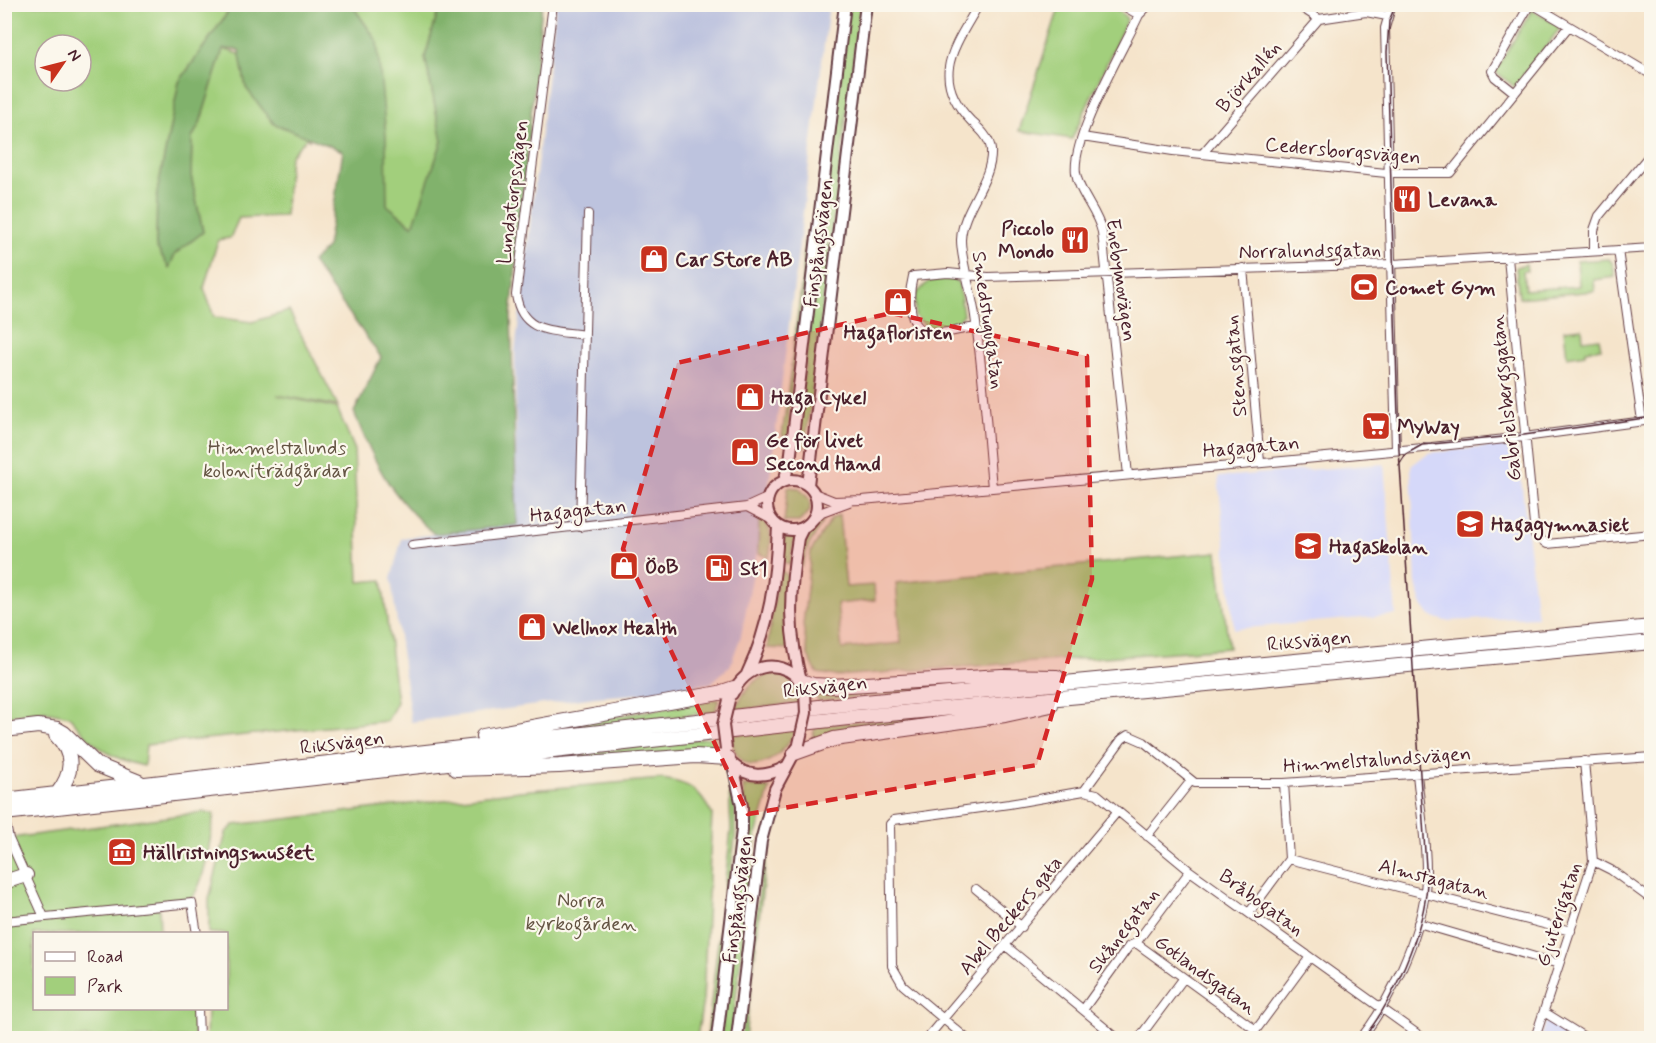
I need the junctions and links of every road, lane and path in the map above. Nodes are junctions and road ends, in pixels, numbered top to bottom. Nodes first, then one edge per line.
1 (553, 4) edge
2 (845, 4) edge
3 (866, 4) edge
4 (980, 4) edge
5 (1120, 4) edge
6 (1150, 4) edge
7 (1296, 4) edge
8 (1392, 4) edge
9 (1531, 4) edge
10 (1139, 15) junction
11 (1387, 16) junction
12 (1319, 19) junction
13 (1569, 26) junction
14 (1652, 75) edge
15 (1515, 93) junction
16 (1082, 137) junction
17 (1652, 152) edge
18 (1202, 154) junction
19 (1388, 173) junction
20 (588, 214) dead end
21 (1652, 248) edge
22 (1618, 250) junction
23 (1594, 251) junction
24 (1508, 258) junction
25 (1391, 264) junction
26 (1243, 268) junction
27 (1106, 273) junction
28 (968, 275) junction
29 (976, 327) junction
30 (584, 335) junction
31 (1652, 420) edge
32 (1642, 421) junction
33 (1524, 437) junction
34 (1396, 450) junction
35 (1260, 462) junction
36 (1128, 474) junction
37 (784, 481) junction
38 (992, 488) junction
39 (811, 489) junction
40 (769, 497) junction
41 (853, 500) junction
42 (747, 507) junction
43 (775, 523) junction
44 (807, 525) junction
45 (580, 527) junction
46 (1652, 534) edge
47 (412, 545) dead end
48 (1652, 627) edge
49 (1652, 642) edge
50 (747, 674) junction
51 (1098, 680) junction
52 (803, 687) junction
53 (731, 694) junction
54 (1092, 694) junction
55 (38, 726) junction
56 (4, 730) edge
57 (797, 749) junction
58 (729, 757) junction
59 (1652, 757) edge
60 (359, 759) junction
61 (1584, 761) junction
62 (786, 767) junction
63 (388, 770) junction
64 (1418, 773) junction
65 (1190, 782) junction
66 (1284, 783) junction
67 (144, 784) junction
68 (1084, 791) junction
69 (57, 794) junction
70 (4, 801) edge
71 (30, 804) junction
72 (1117, 812) junction
73 (4, 814) edge
74 (1147, 836) junction
75 (1289, 859) junction
76 (1593, 861) junction
77 (1190, 871) junction
78 (26, 875) junction
79 (4, 882) edge
80 (976, 889) dead end
81 (1425, 892) junction
82 (1652, 900) edge
83 (1249, 913) junction
84 (44, 917) junction
85 (4, 921) edge
86 (1418, 923) junction
87 (1022, 927) junction
88 (1571, 931) junction
89 (197, 932) edge
90 (1136, 943) junction
91 (1006, 946) junction
92 (1310, 957) junction
93 (1559, 964) junction
94 (1183, 979) junction
95 (198, 1010) edge
96 (1083, 1010) junction
97 (1382, 1010) junction
98 (1544, 1012) junction
99 (943, 1020) junction
100 (1256, 1030) junction
101 (717, 1037) edge
102 (199, 1038) edge
103 (737, 1038) edge
104 (927, 1038) edge
105 (966, 1038) edge
106 (1117, 1038) edge
107 (1139, 1038) edge
108 (1250, 1038) edge
109 (1361, 1038) edge
110 (1423, 1038) edge
111 (1535, 1038) edge
112 (1586, 1038) edge

1 - 30 street, Lundatorpsvägen
2 - 37 main road, Finspångsvägen
3 - 39 main road, Finspångsvägen
4 - 28 street, Smedstugugatan
5 - 10 street
6 - 10 street, Enebymovägen
7 - 12 street
8 - 11 street
9 - 13 street
9 - 15 street
10 - 16 street, Enebymovägen
11 - 12 street
11 - 19 street
12 - 18 street, Björkallén
13 - 14 street
13 - 15 street, Cedersborgsvägen
15 - 19 street, Cedersborgsvägen
16 - 18 street, Cedersborgsvägen
16 - 27 street, Enebymovägen
17 - 23 street
18 - 19 street, Cedersborgsvägen
19 - 25 street
20 - 30 street
21 - 22 street, Norralundsgatan
22 - 23 street, Norralundsgatan
22 - 32 street
23 - 24 street, Norralundsgatan
24 - 25 street, Norralundsgatan
24 - 33 street, Gabrielsbergsgatan
25 - 26 street, Norralundsgatan
25 - 34 street
26 - 27 street, Norralundsgatan
26 - 35 street, Stensgatan
27 - 28 street, Norralundsgatan
27 - 36 street, Enebymovägen
28 - 29 street, Smedstugugatan
28 - 29 street, Norralundsgatan
29 - 38 street, Smedstugugatan
30 - 45 street
31 - 32 street, Hagagatan
32 - 33 street, Hagagatan
33 - 34 street, Hagagatan
33 - 46 street, Gabrielsbergsgatan
34 - 35 street, Hagagatan
35 - 36 street, Hagagatan
36 - 38 street, Hagagatan
37 - 39 main road
37 - 40 main road
38 - 41 street, Hagagatan
39 - 41 street, Hagagatan
39 - 44 main road
40 - 42 street, Hagagatan
40 - 43 main road
41 - 44 street, Hagagatan
42 - 43 street
42 - 45 street, Hagagatan
43 - 44 main road
43 - 50 main road
44 - 52 main road
45 - 47 street, Hagagatan
48 - 51 highway, Riksvägen
49 - 54 highway, Riksvägen
50 - 52 main road
50 - 53 main road
51 - 52 highway
51 - 60 highway, Riksvägen
52 - 57 main road, bridge
53 - 58 main road, bridge
53 - 60 highway
54 - 57 highway
54 - 63 highway, Riksvägen
55 - 56 highway
55 - 67 highway
55 - 69 highway
57 - 62 main road
58 - 62 main road
58 - 63 highway
58 - 101 main road, Finspångsvägen
59 - 61 street, Himmelstalundsvägen
60 - 67 highway, Riksvägen
61 - 64 street, Himmelstalundsvägen
61 - 76 street, Gjuterigatan
62 - 103 main road, Finspångsvägen
63 - 71 highway, Riksvägen
64 - 66 street, Himmelstalundsvägen
64 - 81 street
65 - 66 street, Himmelstalundsvägen
65 - 68 street
65 - 74 street
66 - 75 street
67 - 69 highway, Riksvägen
68 - 72 street, Bråbogatan
68 - 99 street
69 - 71 highway, Riksvägen
70 - 71 highway, Riksvägen
71 - 73 highway, Riksvägen
72 - 74 street, Bråbogatan
72 - 87 street, Abel Beckers gata
73 - 78 street
74 - 77 street, Bråbogatan
75 - 81 street, Almstagatan
75 - 83 street
76 - 82 street
76 - 88 street, Gjuterigatan
77 - 83 street, Bråbogatan
77 - 90 street, Skånegatan
78 - 79 highway
78 - 84 street
80 - 87 street
81 - 86 street
81 - 88 street, Almstagatan
83 - 92 street, Bråbogatan
84 - 85 street
84 - 89 street
86 - 93 street
86 - 97 street
87 - 91 street, Abel Beckers gata
88 - 93 street, Gjuterigatan
90 - 94 street, Gotlandsgatan
90 - 96 street, Skånegatan
91 - 96 street
91 - 99 street, Abel Beckers gata
92 - 97 street, Bråbogatan
92 - 100 street
93 - 98 street, Gjuterigatan
94 - 100 street, Gotlandsgatan
94 - 107 street
95 - 102 street
96 - 106 street
97 - 109 street
97 - 110 street, Bråbogatan
98 - 111 street, Gjuterigatan
98 - 112 street
99 - 104 street, Abel Beckers gata
99 - 105 street
100 - 108 street

